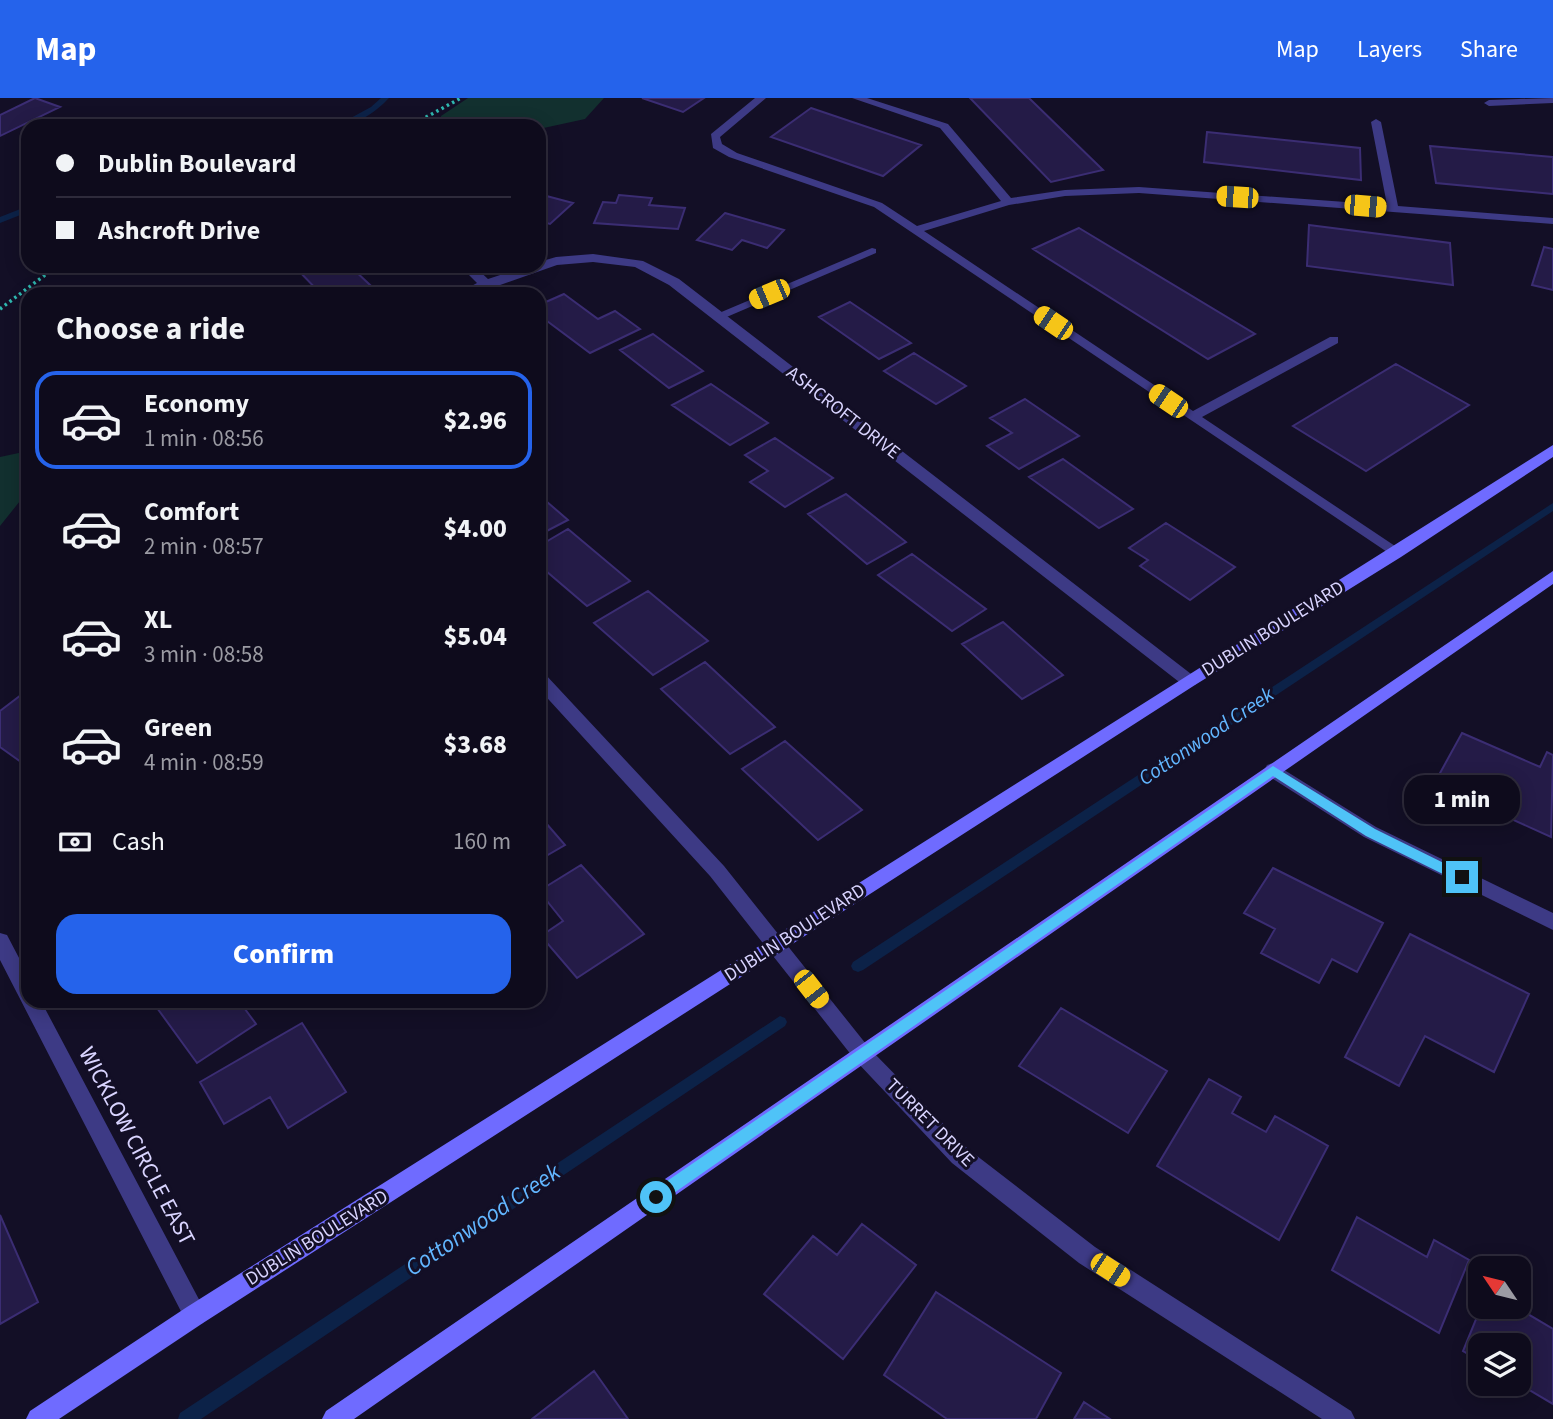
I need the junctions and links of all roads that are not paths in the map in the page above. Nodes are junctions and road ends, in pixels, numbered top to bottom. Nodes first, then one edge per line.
1 (761, 98) edge
2 (857, 98) edge
3 (1553, 100) edge
4 (1489, 103) dead end
5 (1376, 122) dead end
6 (1008, 202) junction
7 (1392, 208) junction
8 (1553, 221) edge
9 (915, 230) junction
10 (872, 251) dead end
11 (546, 264) edge
12 (473, 273) edge
13 (521, 273) edge
14 (486, 285) junction
15 (481, 287) edge
16 (718, 316) junction
17 (1334, 340) dead end
18 (1192, 417) junction
19 (1553, 450) edge
20 (1396, 553) junction
21 (1553, 576) edge
22 (1189, 681) junction
23 (546, 686) edge
24 (1273, 770) junction
25 (1553, 922) edge
26 (0, 941) edge
27 (776, 946) junction
28 (21, 981) edge
29 (36, 1008) edge
30 (863, 1055) junction
31 (195, 1315) junction
32 (38, 1419) edge
33 (334, 1419) edge
34 (1343, 1419) edge

1 - 9 lane
2 - 6 lane
3 - 4 lane
5 - 7 lane
6 - 7 lane
6 - 9 lane
7 - 8 lane
9 - 18 lane
10 - 16 lane
11 - 16 street, ASHCROFT DRIVE
12 - 14 street
13 - 14 street, ASHCROFT DRIVE
14 - 15 street
16 - 22 street, ASHCROFT DRIVE
17 - 18 lane
18 - 20 lane
19 - 20 main road, DUBLIN BOULEVARD
20 - 22 main road, DUBLIN BOULEVARD
21 - 24 main road
22 - 27 main road, DUBLIN BOULEVARD
23 - 27 street, TURRET DRIVE
24 - 25 street
24 - 30 main road
26 - 28 street
27 - 30 street, TURRET DRIVE
27 - 31 main road, DUBLIN BOULEVARD
29 - 31 street, WICKLOW CIRCLE EAST
30 - 33 main road
30 - 34 street, TURRET DRIVE
31 - 32 main road, DUBLIN BOULEVARD

